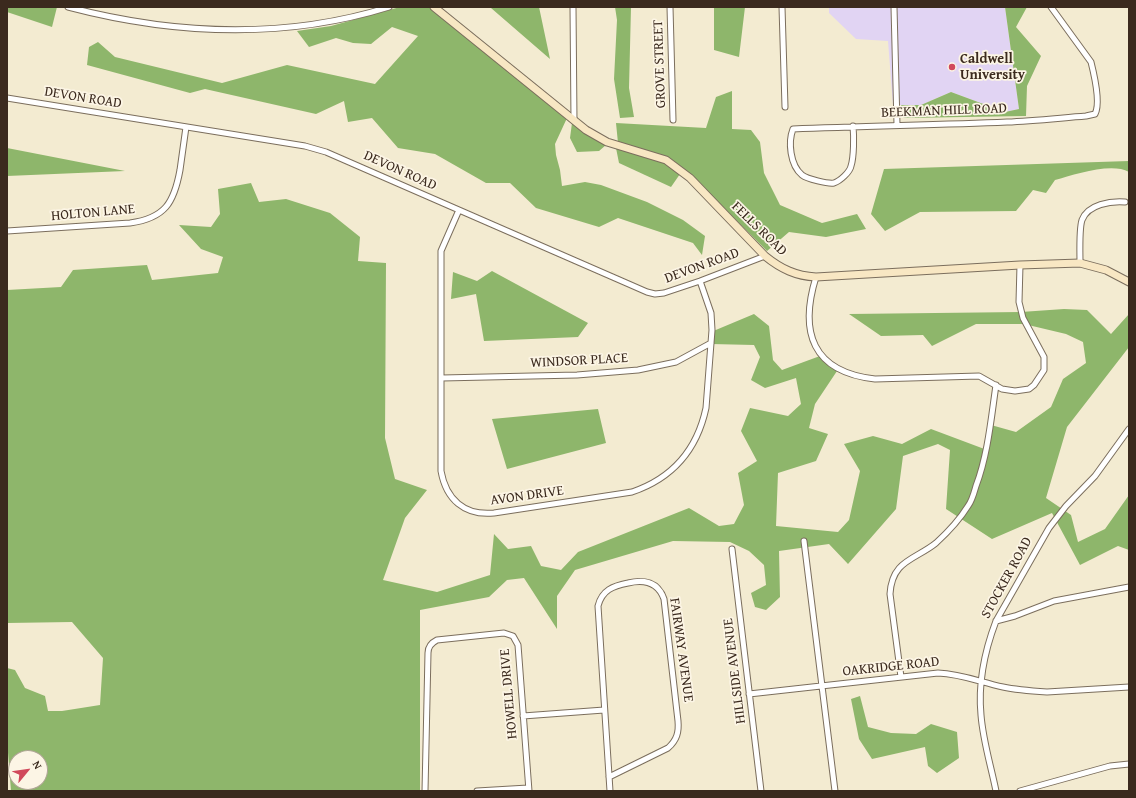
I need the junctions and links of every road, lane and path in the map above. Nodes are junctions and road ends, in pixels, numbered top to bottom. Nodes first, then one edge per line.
1 (68, 7) edge
2 (388, 7) edge
3 (434, 7) edge
4 (573, 7) edge
5 (670, 7) edge
6 (782, 7) edge
7 (894, 7) edge
8 (1052, 7) edge
9 (7, 98) edge
10 (785, 107) dead end
11 (673, 120) dead end
12 (574, 122) junction
13 (897, 124) junction
14 (852, 126) junction
15 (186, 127) junction
16 (1125, 202) dead end
17 (459, 210) junction
18 (7, 231) edge
19 (765, 256) junction
20 (1080, 264) junction
21 (1020, 265) junction
22 (816, 277) junction
23 (700, 281) junction
24 (1129, 282) edge
25 (711, 343) junction
26 (442, 378) junction
27 (996, 385) junction
28 (1129, 429) edge
29 (804, 541) dead end
30 (732, 549) dead end
31 (1129, 587) edge
32 (996, 621) junction
33 (900, 677) junction
34 (982, 681) junction
35 (822, 686) junction
36 (1129, 687) edge
37 (749, 694) junction
38 (604, 710) junction
39 (523, 716) junction
40 (1129, 764) edge
41 (609, 777) junction
42 (529, 789) edge
43 (425, 791) edge
44 (477, 791) edge
45 (610, 791) edge
46 (761, 791) edge
47 (835, 791) edge
48 (996, 791) edge
49 (1020, 791) edge

1 - 2 street
3 - 12 street, FELLS ROAD
4 - 12 street
5 - 11 street, GROVE STREET
6 - 10 street
7 - 13 street
8 - 13 street, BEEKMAN HILL ROAD
9 - 15 street, DEVON ROAD
12 - 19 street, FELLS ROAD
13 - 14 street, BEEKMAN HILL ROAD
14 - 14 street, BEEKMAN HILL ROAD
15 - 17 street, DEVON ROAD
15 - 18 street, HOLTON LANE
16 - 20 street
17 - 23 street, DEVON ROAD
17 - 26 street, AVON DRIVE
19 - 22 street, FELLS ROAD
19 - 23 street, DEVON ROAD
20 - 21 street, FELLS ROAD
20 - 24 street, FELLS ROAD
21 - 22 street, FELLS ROAD
21 - 27 street
22 - 27 street
23 - 25 street, AVON DRIVE
25 - 26 street, WINDSOR PLACE
25 - 26 street, AVON DRIVE
27 - 33 street
28 - 32 street, STOCKER ROAD
29 - 35 street
30 - 37 street, HILLSIDE AVENUE
31 - 32 street
32 - 34 street, STOCKER ROAD
33 - 34 street, OAKRIDGE ROAD
33 - 35 street, OAKRIDGE ROAD
34 - 36 street, OAKRIDGE ROAD
34 - 48 street, STOCKER ROAD
35 - 37 street, OAKRIDGE ROAD
35 - 47 street
37 - 46 street, HILLSIDE AVENUE
38 - 39 street
38 - 41 street, FAIRWAY AVENUE
38 - 41 street, FAIRWAY AVENUE
39 - 42 street, HOWELL DRIVE
39 - 43 street, HOWELL DRIVE
40 - 49 street
41 - 45 street, FAIRWAY AVENUE
42 - 44 street

